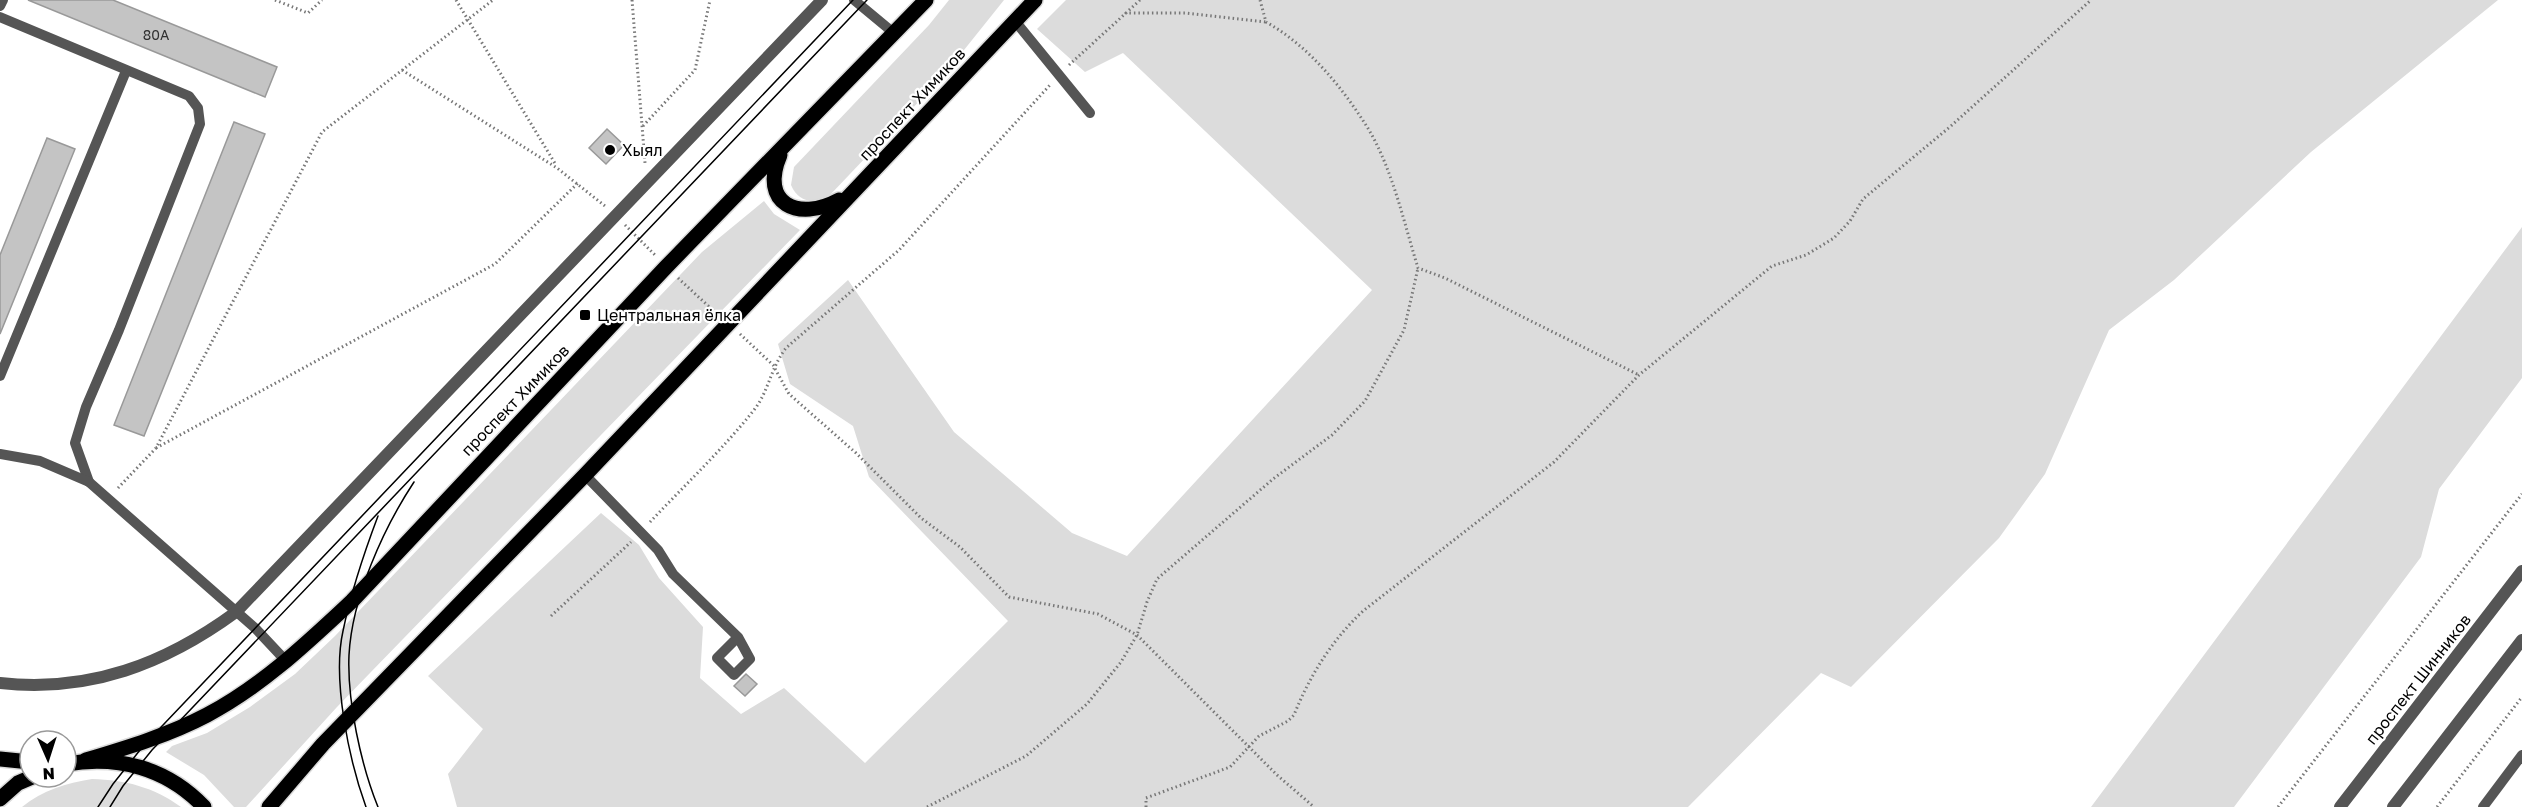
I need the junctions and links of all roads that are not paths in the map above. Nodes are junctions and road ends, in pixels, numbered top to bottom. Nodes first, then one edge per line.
1 (3, 0) edge
2 (822, 0) edge
3 (854, 0) edge
4 (927, 0) edge
5 (1035, 0) edge
6 (0, 6) edge
7 (0, 17) edge
8 (1015, 21) junction
9 (895, 34) junction
10 (126, 71) junction
11 (1089, 113) dead end
12 (782, 150) junction
13 (851, 194) junction
14 (0, 376) edge
15 (0, 454) edge
16 (585, 475) junction
17 (89, 482) junction
18 (2522, 571) edge
19 (236, 612) junction
20 (738, 637) dead end
21 (2522, 640) edge
22 (286, 661) junction
23 (0, 683) edge
24 (2522, 755) edge
25 (0, 759) edge
26 (86, 760) junction
27 (18, 761) edge
28 (78, 762) edge
29 (18, 783) edge
30 (0, 799) edge
31 (204, 807) edge
32 (269, 807) edge
33 (2340, 807) edge
34 (2393, 807) edge
35 (2483, 807) edge

1 - 6 lane
2 - 19 street
3 - 9 lane
4 - 9 main road, проспект Химиков
5 - 8 main road, проспект Химиков
7 - 10 lane
8 - 11 lane
8 - 13 main road, проспект Химиков
9 - 12 main road, проспект Химиков
10 - 14 lane
10 - 17 lane
12 - 13 main road
12 - 22 main road, проспект Химиков
13 - 16 main road, проспект Химиков
15 - 17 lane
16 - 20 lane
16 - 32 main road, проспект Химиков
17 - 19 lane
18 - 33 street, проспект Шинников
19 - 22 lane
19 - 23 street
21 - 34 street
22 - 26 main road, проспект Химиков
24 - 35 lane
25 - 27 main road
26 - 28 main road
26 - 31 main road
29 - 30 main road

